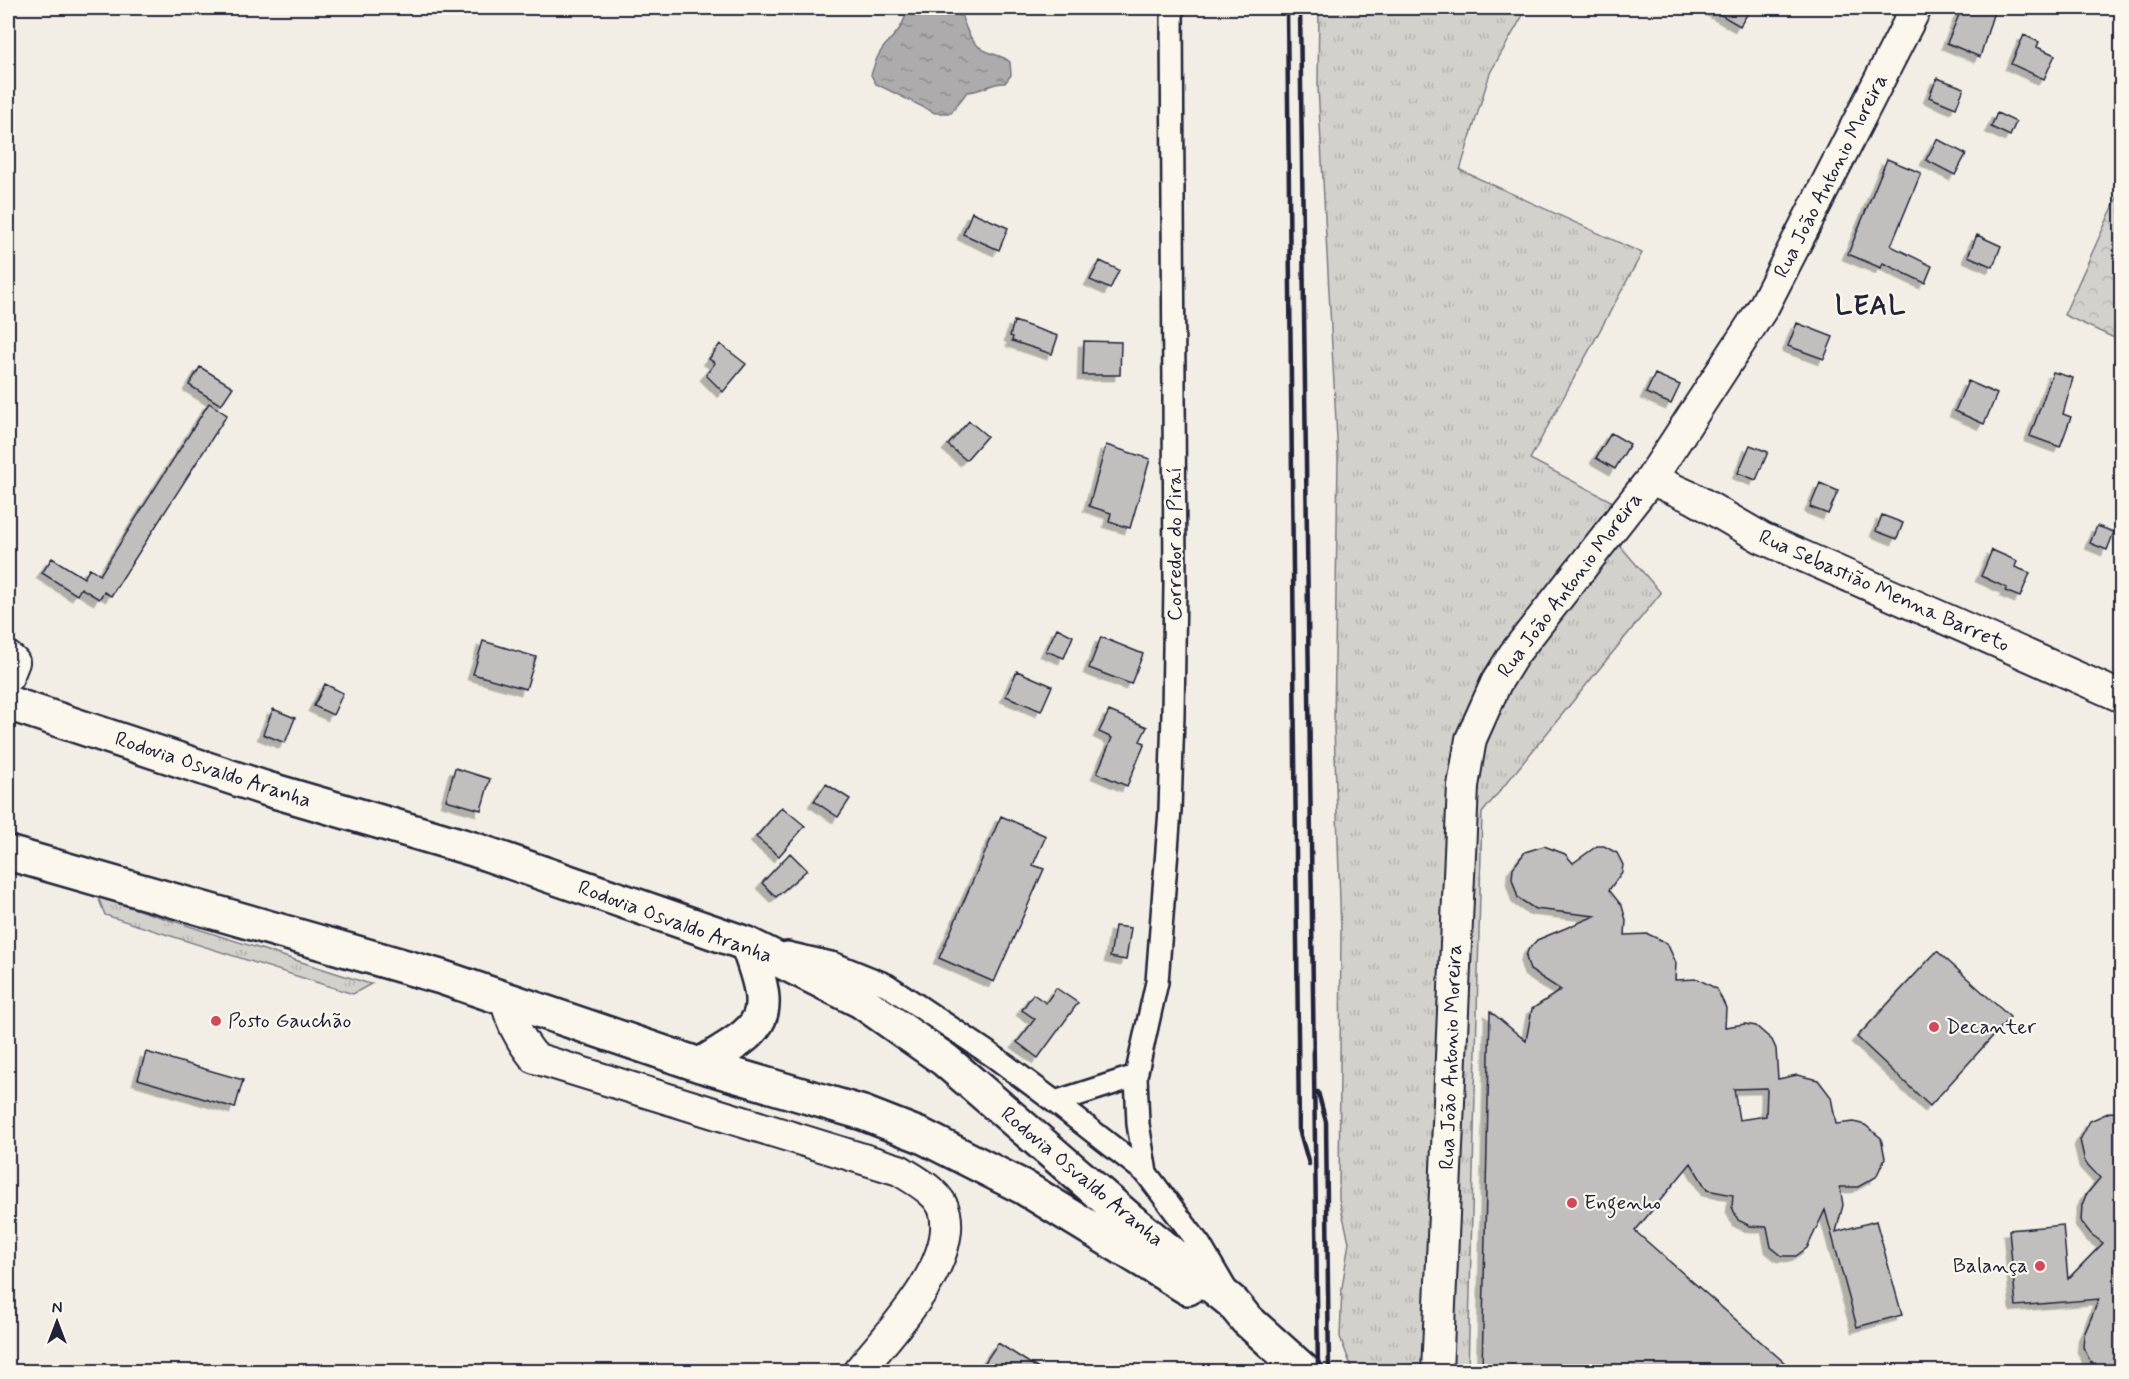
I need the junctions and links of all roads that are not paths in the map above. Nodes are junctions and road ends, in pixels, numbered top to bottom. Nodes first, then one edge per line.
1 (1172, 8) edge
2 (1916, 8) edge
3 (1651, 479) junction
4 (8, 657) edge
5 (8, 677) edge
6 (2121, 697) edge
7 (8, 702) edge
8 (8, 853) edge
9 (747, 944) junction
10 (505, 998) junction
11 (700, 1065) junction
12 (1136, 1077) junction
13 (1055, 1102) junction
14 (1146, 1173) junction
15 (1239, 1311) junction
16 (1297, 1364) edge
17 (858, 1371) edge
18 (1437, 1371) edge

1 - 12 street, Corredor do Piraí
2 - 3 main road, Rua João Antonio Moreira
3 - 6 main road, Rua Sebastião Menna Barreto
3 - 18 main road, Rua João Antonio Moreira
4 - 5 main road
7 - 9 highway, Rodovia Osvaldo Aranha
8 - 10 highway, Rodovia Osvaldo Aranha
9 - 11 highway
9 - 13 street
9 - 15 highway, Rodovia Osvaldo Aranha
10 - 11 highway, Rodovia Osvaldo Aranha
10 - 17 main road
11 - 15 highway, Rodovia Osvaldo Aranha
12 - 13 street
12 - 14 street, Corredor do Piraí
13 - 14 street
14 - 15 street
15 - 16 highway, Rodovia Osvaldo Aranha

